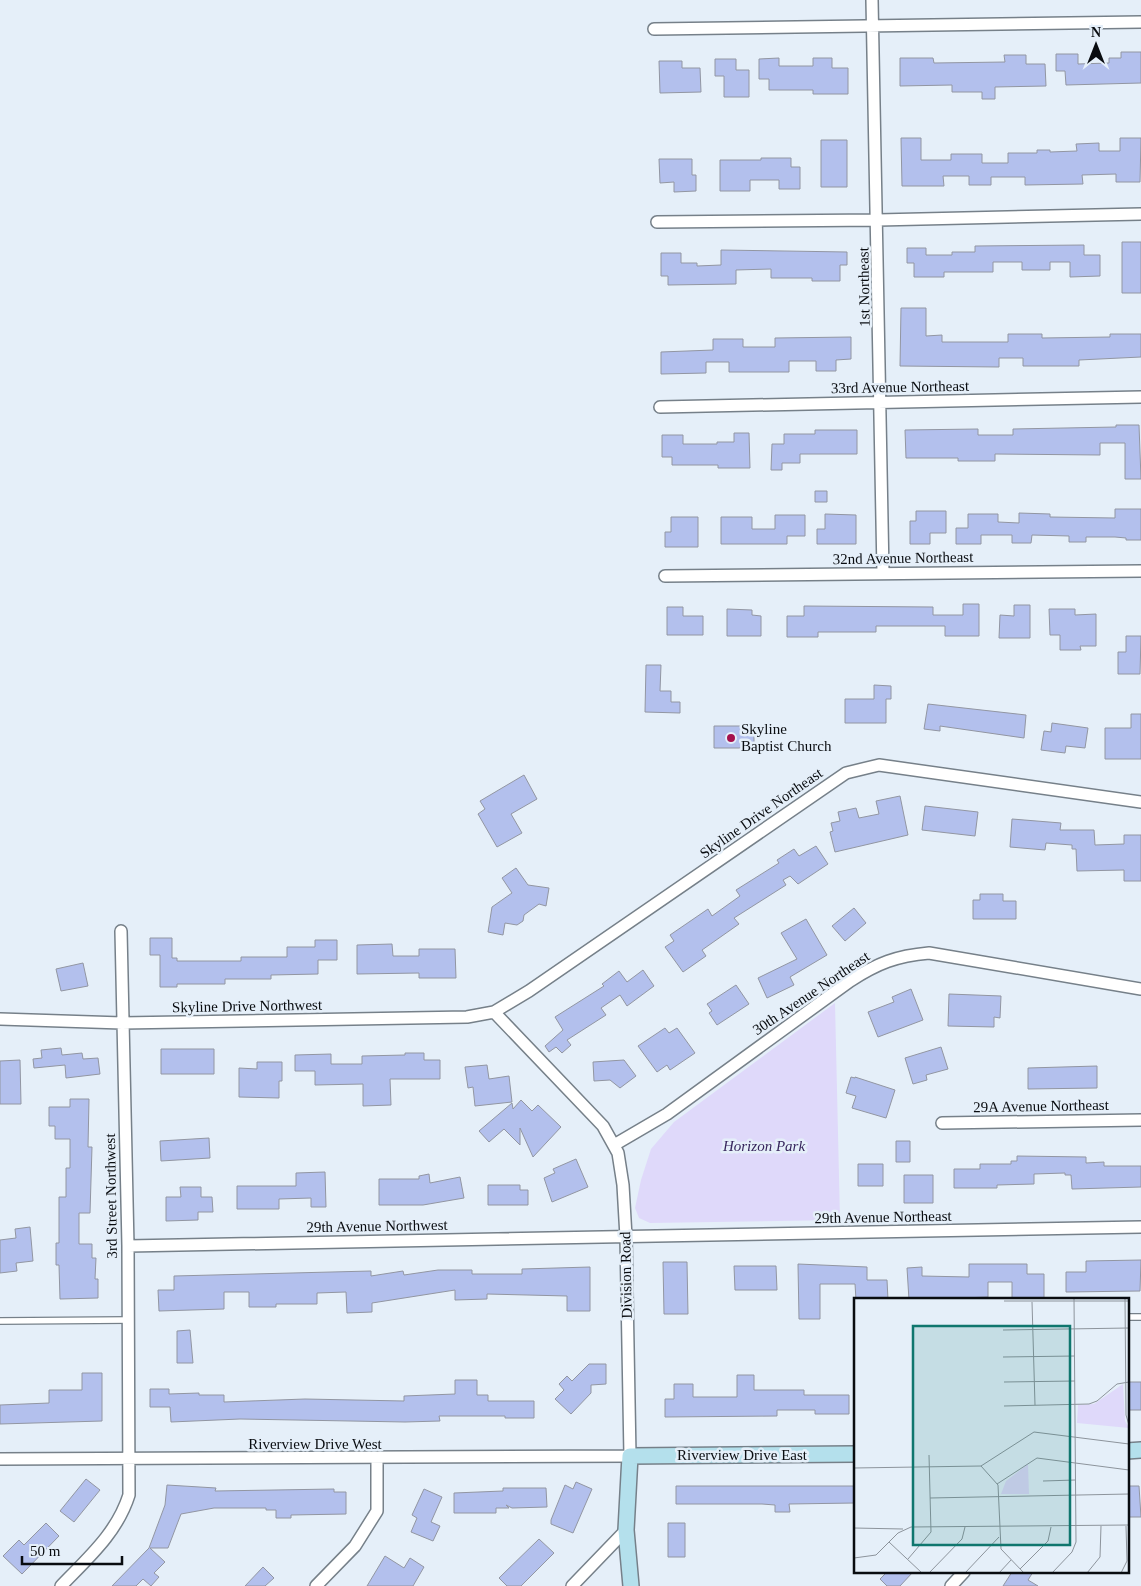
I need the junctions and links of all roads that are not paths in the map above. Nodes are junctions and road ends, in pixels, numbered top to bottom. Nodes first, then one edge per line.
1 (872, 0) edge
2 (1141, 22) edge
3 (873, 26) junction
4 (654, 29) dead end
5 (1141, 214) edge
6 (878, 220) junction
7 (657, 222) dead end
8 (1141, 397) edge
9 (880, 402) junction
10 (660, 407) dead end
11 (1141, 571) edge
12 (883, 573) junction
13 (664, 576) dead end
14 (1141, 802) edge
15 (121, 931) dead end
16 (1141, 989) edge
17 (494, 1012) junction
18 (0, 1019) edge
19 (122, 1023) junction
20 (1141, 1120) edge
21 (942, 1123) dead end
22 (614, 1145) junction
23 (1141, 1227) edge
24 (626, 1237) junction
25 (128, 1246) junction
26 (1128, 1317) edge
27 (1141, 1317) edge
28 (128, 1320) junction
29 (0, 1322) edge
30 (1128, 1450) edge
31 (1141, 1450) edge
32 (854, 1454) edge
33 (630, 1456) junction
34 (0, 1459) edge
35 (377, 1459) junction
36 (130, 1460) junction
37 (626, 1530) junction
38 (962, 1574) edge
39 (61, 1586) edge
40 (316, 1586) edge
41 (572, 1586) edge
42 (631, 1586) edge
43 (951, 1586) edge

1 - 3 street, 1st Northeast
2 - 3 street
3 - 4 street
3 - 6 street, 1st Northeast
5 - 6 street
6 - 7 street
6 - 9 street, 1st Northeast
8 - 9 street, 33rd Avenue Northeast
9 - 10 street, 33rd Avenue Northeast
9 - 12 street, 1st Northeast
11 - 12 street, 32nd Avenue Northeast
12 - 13 street, 32nd Avenue Northeast
14 - 17 street, Skyline Drive Northeast
15 - 19 street, 3rd Street Northwest
16 - 22 street, 30th Avenue Northeast
17 - 19 street, Skyline Drive Northwest
17 - 22 street, Division Road
18 - 19 street, Skyline Drive Northwest
19 - 25 street, 3rd Street Northwest
20 - 21 street, 29A Avenue Northeast
22 - 24 street, Division Road
23 - 24 street, 29th Avenue Northeast
24 - 25 street, 29th Avenue Northwest
24 - 33 street, Division Road
25 - 28 street, 3rd Street Northwest
26 - 27 lane
28 - 29 lane
28 - 36 street, 3rd Street Northwest
30 - 31 street
32 - 33 street, Riverview Drive East
33 - 35 street, Riverview Drive West
33 - 37 street, Division Road
34 - 36 street, Riverview Drive West
35 - 36 street, Riverview Drive West
35 - 40 street
36 - 39 street, 3rd Street Northwest
37 - 41 street
37 - 42 street, Division Road
38 - 43 street

